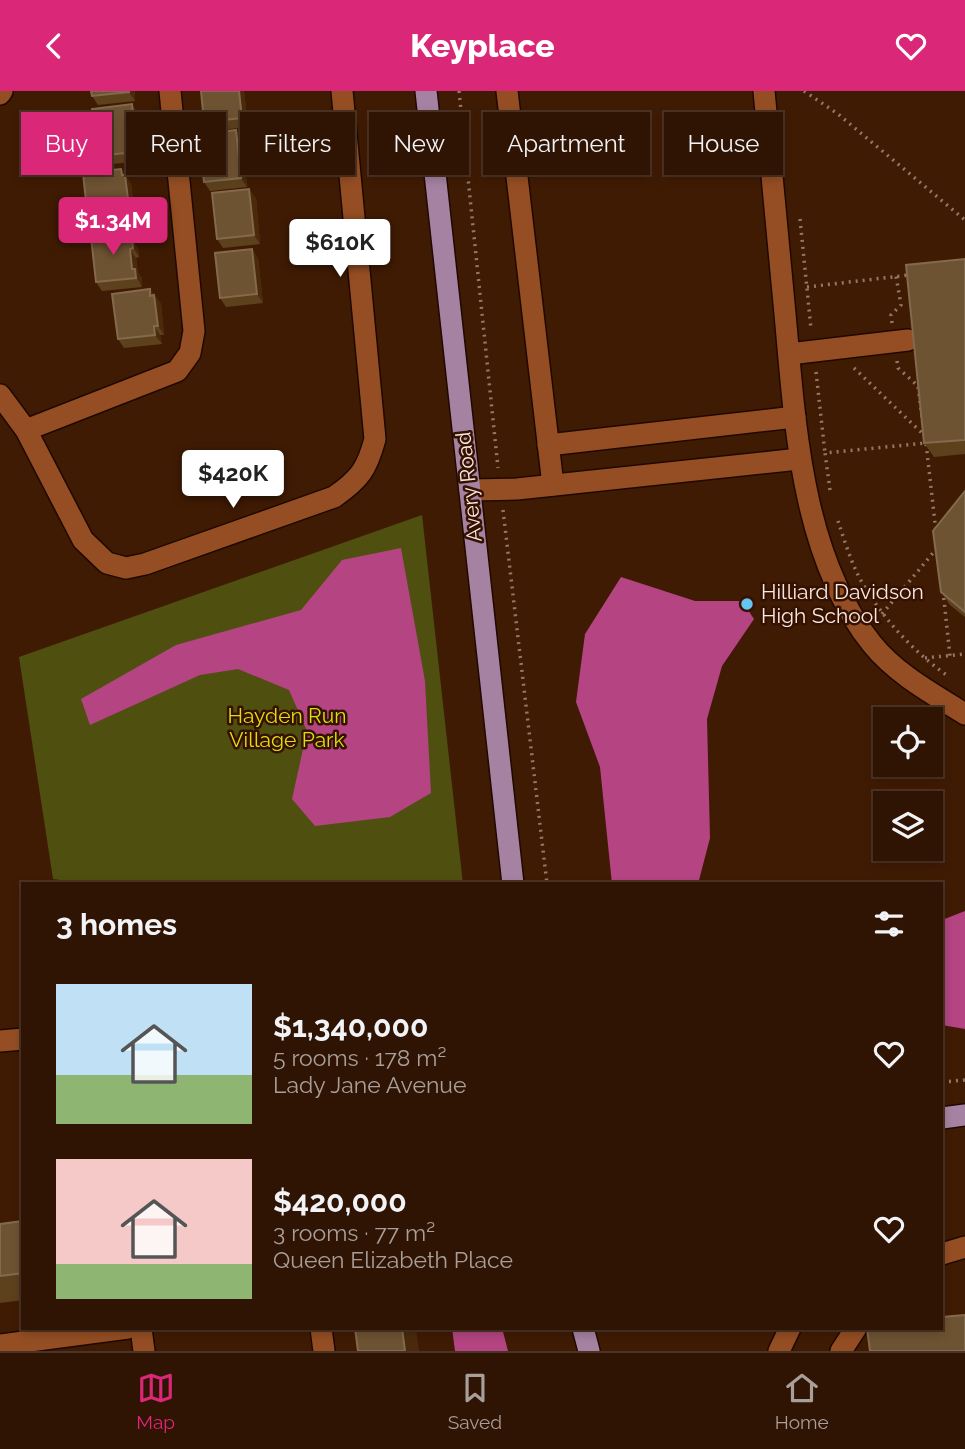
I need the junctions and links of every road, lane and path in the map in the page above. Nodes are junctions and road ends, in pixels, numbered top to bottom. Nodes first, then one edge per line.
1 (170, 91) edge
2 (342, 91) edge
3 (426, 91) edge
4 (511, 91) edge
5 (764, 91) edge
6 (804, 91) edge
7 (798, 207) dead end
8 (965, 221) edge
9 (910, 274) edge
10 (807, 286) junction
11 (811, 328) junction
12 (908, 340) dead end
13 (823, 350) junction
14 (789, 354) junction
15 (918, 386) edge
16 (0, 395) edge
17 (795, 417) junction
18 (26, 430) junction
19 (923, 433) junction
20 (926, 443) junction
21 (548, 445) junction
22 (825, 453) junction
23 (799, 459) junction
24 (553, 485) junction
25 (470, 490) junction
26 (830, 492) dead end
27 (836, 516) dead end
28 (936, 534) edge
29 (939, 561) edge
30 (943, 588) edge
31 (882, 614) junction
32 (965, 654) edge
33 (950, 656) junction
34 (925, 658) junction
35 (953, 680) dead end
36 (965, 714) edge
37 (513, 882) edge
38 (21, 1039) edge
39 (0, 1041) edge
40 (965, 1080) edge
41 (943, 1082) edge
42 (965, 1115) edge
43 (943, 1118) edge
44 (965, 1247) edge
45 (943, 1254) edge
46 (113, 1330) edge
47 (141, 1330) edge
48 (321, 1330) edge
49 (584, 1330) edge
50 (789, 1330) edge
51 (855, 1330) edge
52 (0, 1345) edge
53 (144, 1351) edge
54 (324, 1351) edge
55 (589, 1351) edge
56 (779, 1351) edge
57 (841, 1351) edge

1 - 18 street
2 - 18 street
3 - 25 main road, Avery Road
4 - 21 street
5 - 14 street
6 - 8 path
7 - 10 path
9 - 10 path
10 - 11 path
11 - 13 path
11 - 13 path
12 - 13 street
13 - 14 street
13 - 19 path
13 - 22 path
14 - 17 street
15 - 19 path
16 - 18 street
17 - 21 street
17 - 23 street
19 - 20 path
20 - 22 path
20 - 28 path
21 - 24 street
22 - 26 path
23 - 24 street
23 - 36 street
24 - 25 street
25 - 37 main road, Avery Road
27 - 31 path
29 - 31 path
30 - 33 path
31 - 34 path
32 - 33 path
33 - 34 path
34 - 35 path
38 - 39 street
40 - 41 path
42 - 43 main road
44 - 45 street
46 - 52 street
47 - 53 street
48 - 54 street
49 - 55 main road
50 - 56 street
51 - 57 street

